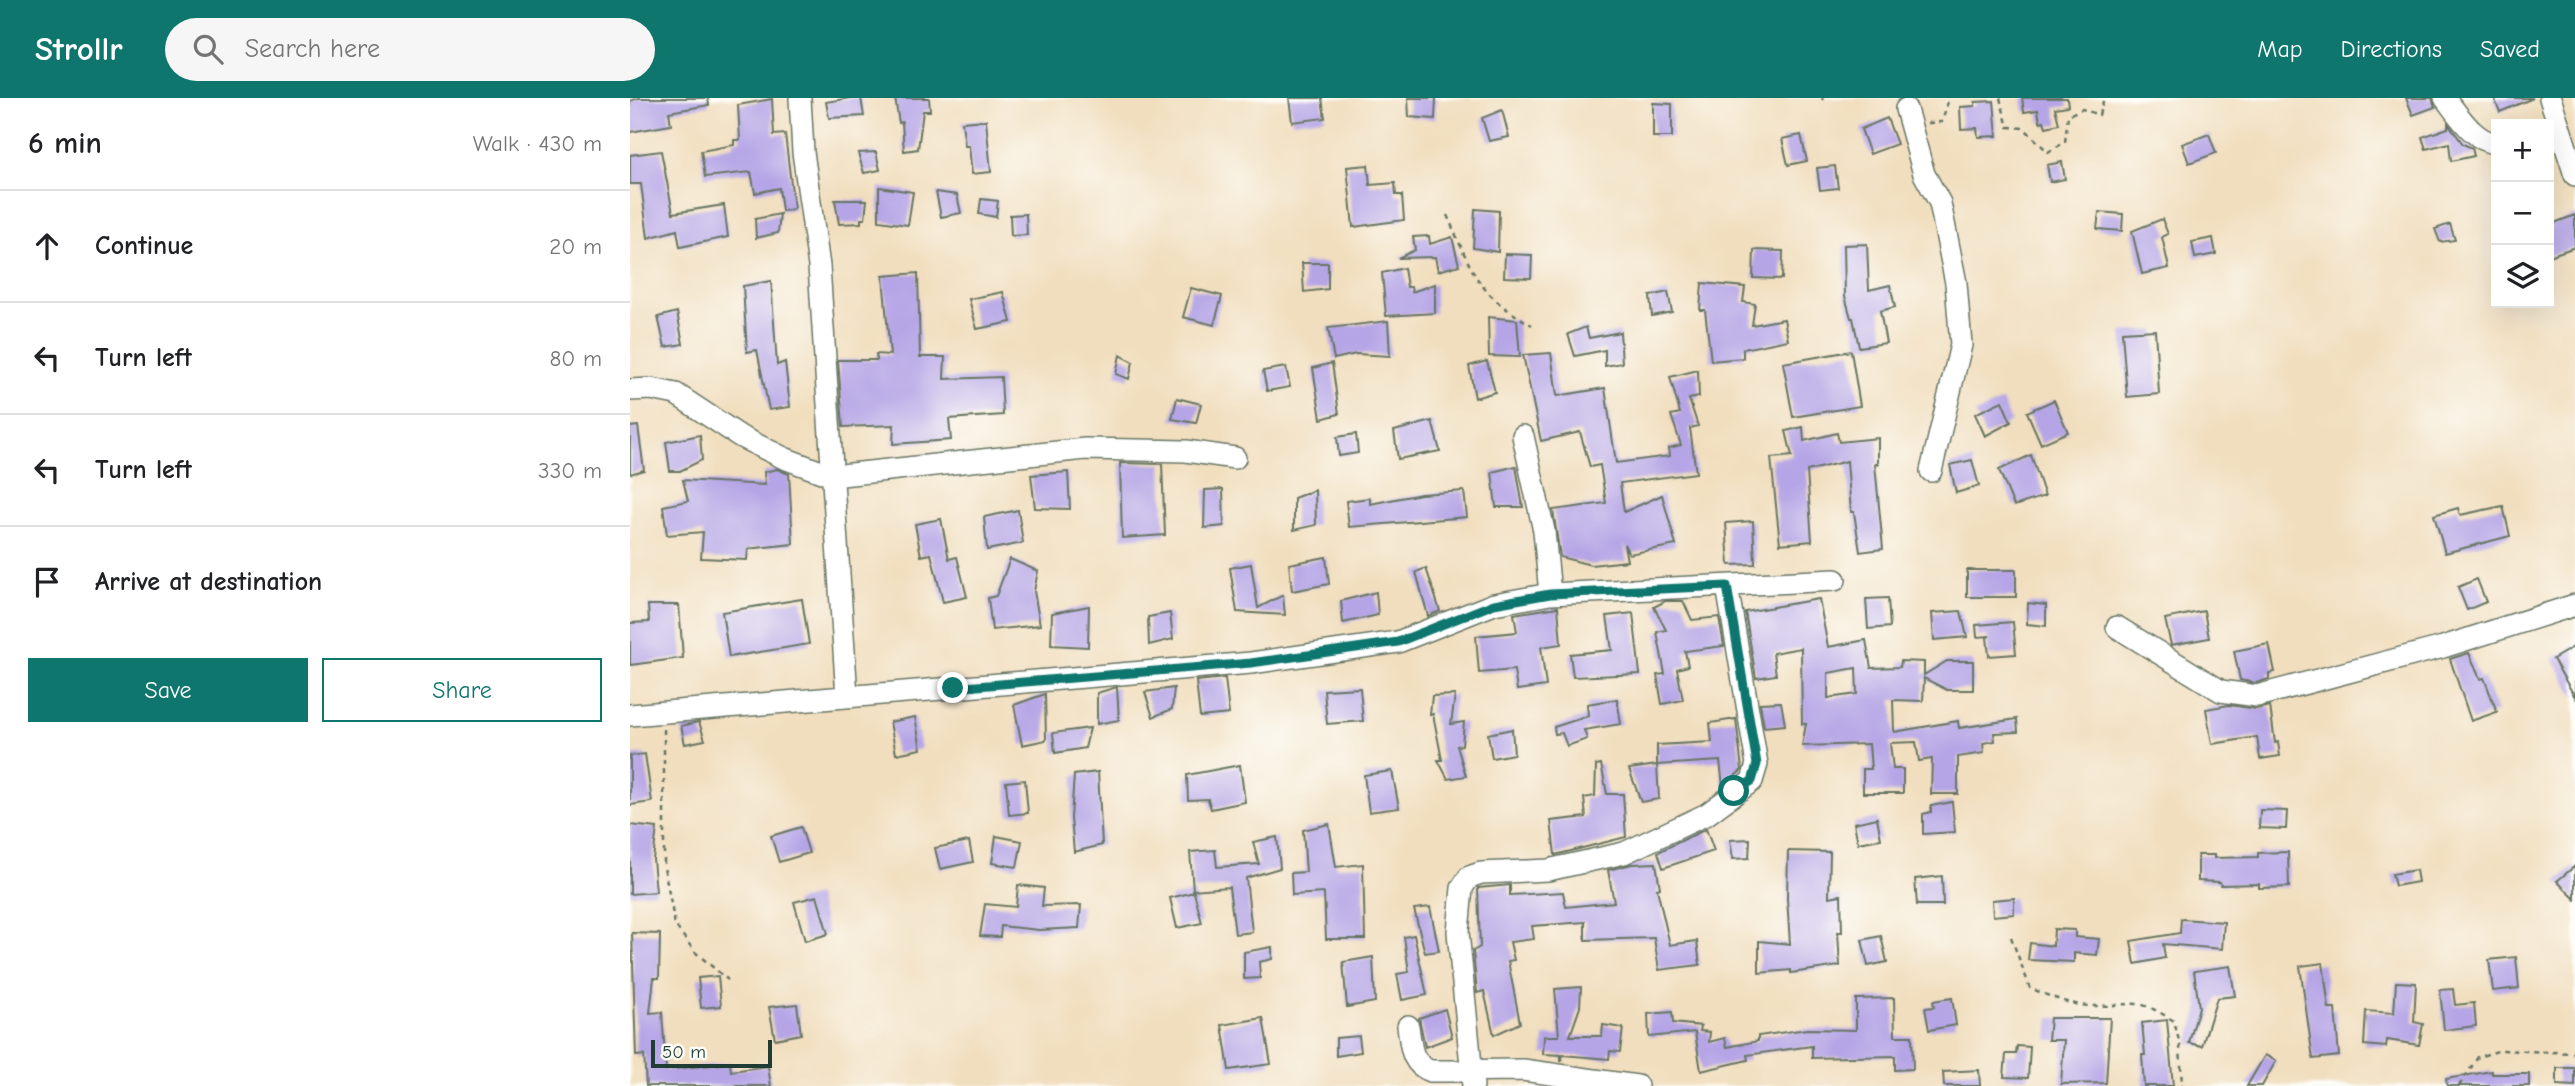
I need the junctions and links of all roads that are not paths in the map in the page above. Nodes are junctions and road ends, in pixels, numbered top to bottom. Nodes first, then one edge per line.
1 (800, 98) edge
2 (2445, 98) edge
3 (2550, 98) edge
4 (1906, 108) dead end
5 (2553, 119) edge
6 (2554, 125) edge
7 (2491, 143) edge
8 (2575, 175) edge
9 (630, 390) edge
10 (1523, 436) dead end
11 (1235, 458) dead end
12 (1931, 471) dead end
13 (832, 475) junction
14 (1835, 580) dead end
15 (1727, 586) junction
16 (1550, 594) junction
17 (2575, 605) edge
18 (2117, 627) dead end
19 (847, 697) junction
20 (630, 715) edge
21 (1408, 1026) dead end
22 (1473, 1078) edge
23 (1637, 1086) edge

1 - 13 street
2 - 7 street
3 - 5 street
4 - 12 street
6 - 8 street
9 - 13 street
10 - 16 street
11 - 13 street
13 - 19 street
14 - 15 street
15 - 16 street
15 - 22 street
16 - 19 street
17 - 18 street
19 - 20 street
21 - 22 street
22 - 23 street

